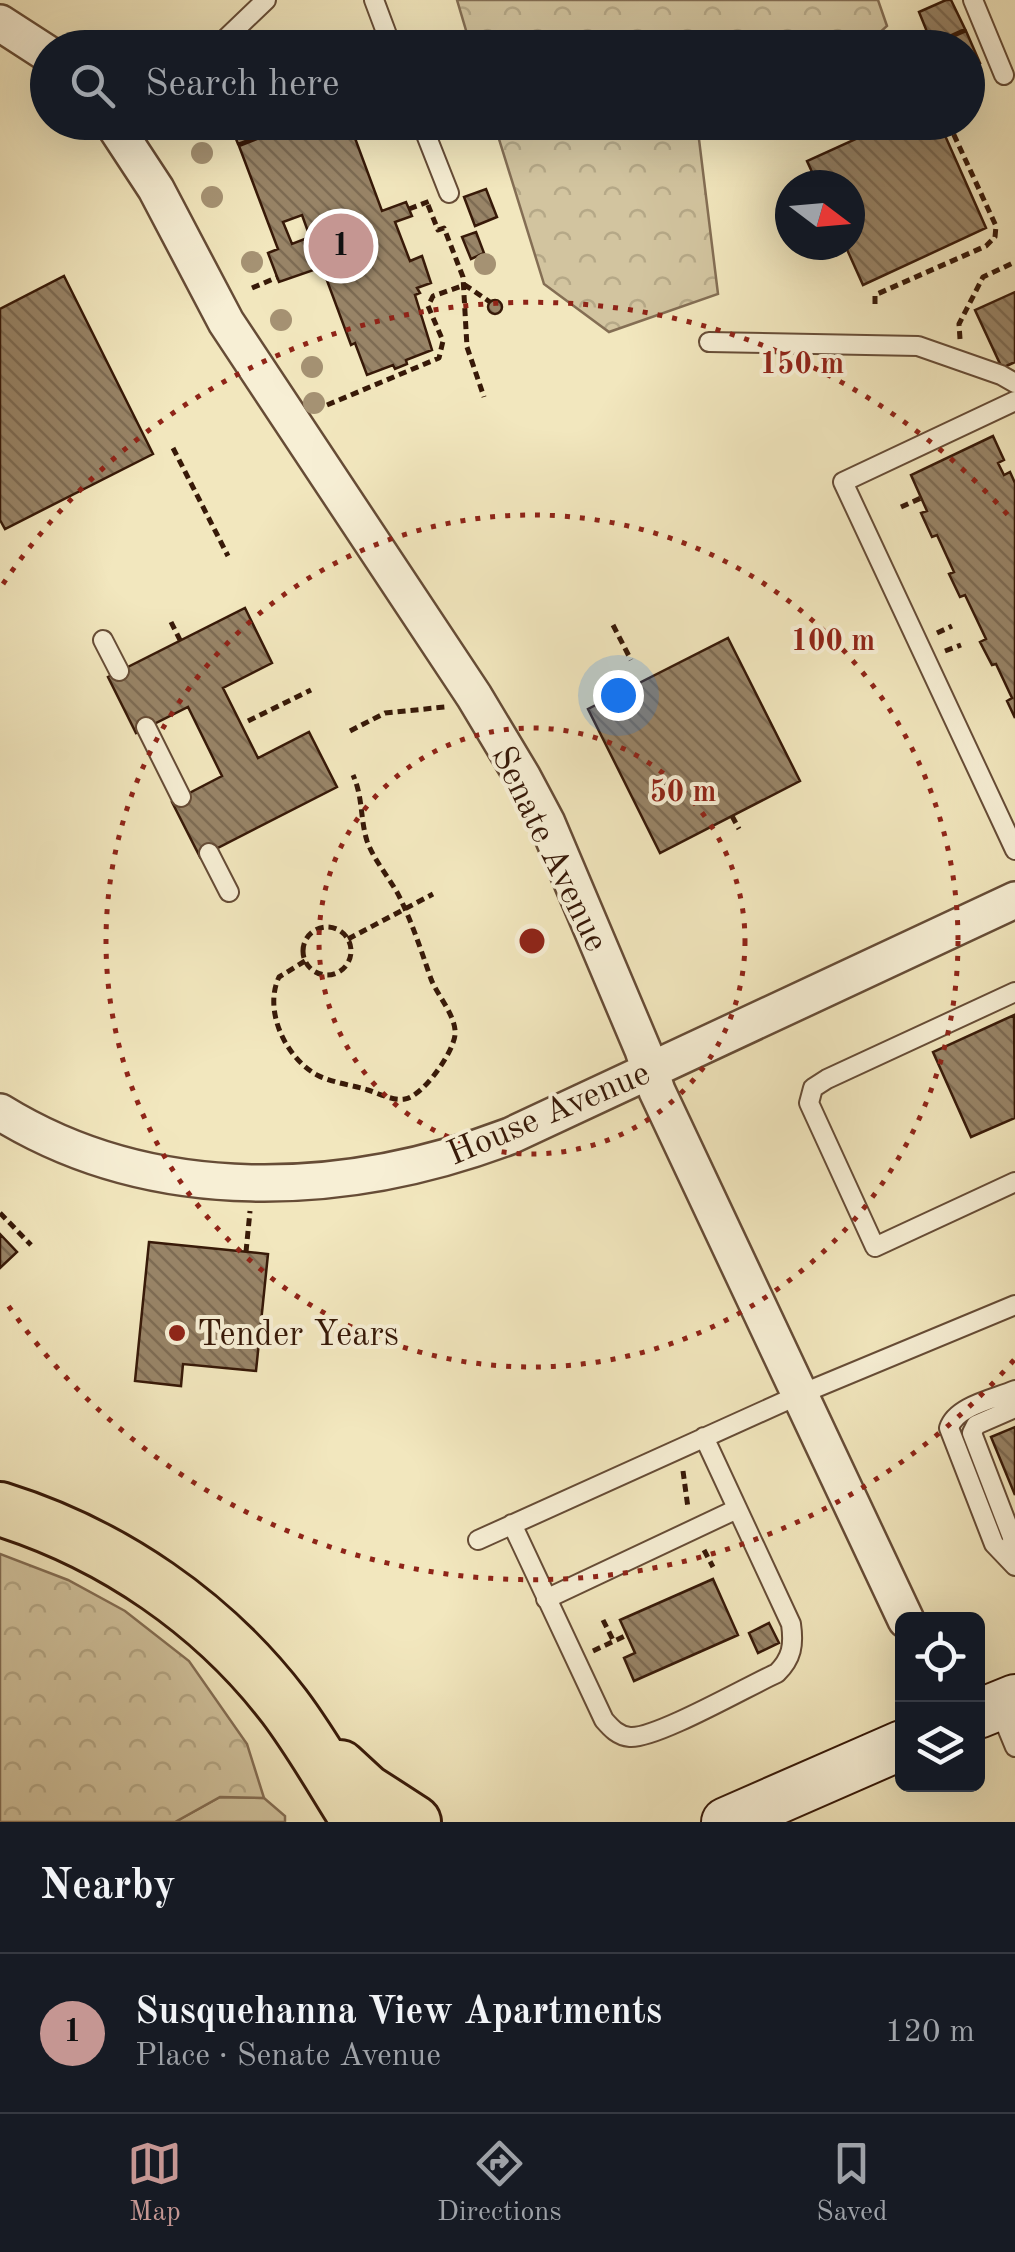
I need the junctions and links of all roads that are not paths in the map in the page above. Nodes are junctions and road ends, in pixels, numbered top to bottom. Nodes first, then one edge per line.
1 (266, 0) edge
2 (374, 0) edge
3 (972, 0) edge
4 (0, 23) edge
5 (235, 30) edge
6 (385, 30) edge
7 (985, 30) edge
8 (985, 30) edge
9 (30, 42) edge
10 (1004, 75) dead end
11 (126, 140) edge
12 (425, 140) edge
13 (436, 198) road end
14 (709, 342) dead end
15 (1015, 383) edge
16 (1015, 401) edge
17 (102, 640) dead end
18 (119, 671) dead end
19 (146, 728) dead end
20 (182, 797) dead end
21 (1015, 850) edge
22 (209, 852) dead end
23 (229, 892) dead end
24 (1015, 900) edge
25 (1015, 992) edge
26 (650, 1070) junction
27 (0, 1112) edge
28 (1015, 1182) edge
29 (1015, 1305) edge
30 (1015, 1390) edge
31 (801, 1394) junction
32 (1015, 1408) edge
33 (704, 1437) junction
34 (0, 1509) edge
35 (738, 1509) junction
36 (512, 1524) junction
37 (478, 1540) dead end
38 (1014, 1564) edge
39 (546, 1599) junction
40 (902, 1612) edge
41 (304, 1734) junction
42 (895, 1748) edge
43 (320, 1822) edge
44 (358, 1822) edge
45 (414, 1822) edge
46 (726, 1822) edge

1 - 5 lane
2 - 6 lane
3 - 8 lane
4 - 9 street
7 - 10 lane
11 - 26 street, Senate Avenue
12 - 13 lane
14 - 15 lane
16 - 21 lane
17 - 18 lane
19 - 20 lane
22 - 23 lane
24 - 26 street, House Avenue
25 - 28 lane
26 - 27 street, House Avenue
26 - 31 street, Senate Avenue
29 - 31 lane
30 - 38 lane
31 - 33 lane
31 - 40 street, Senate Avenue
32 - 38 lane
33 - 35 lane
33 - 36 lane
34 - 41 main road
35 - 39 lane
35 - 39 lane
36 - 37 lane
36 - 39 lane
41 - 43 main road
41 - 44 main road
41 - 45 main road
42 - 46 street

